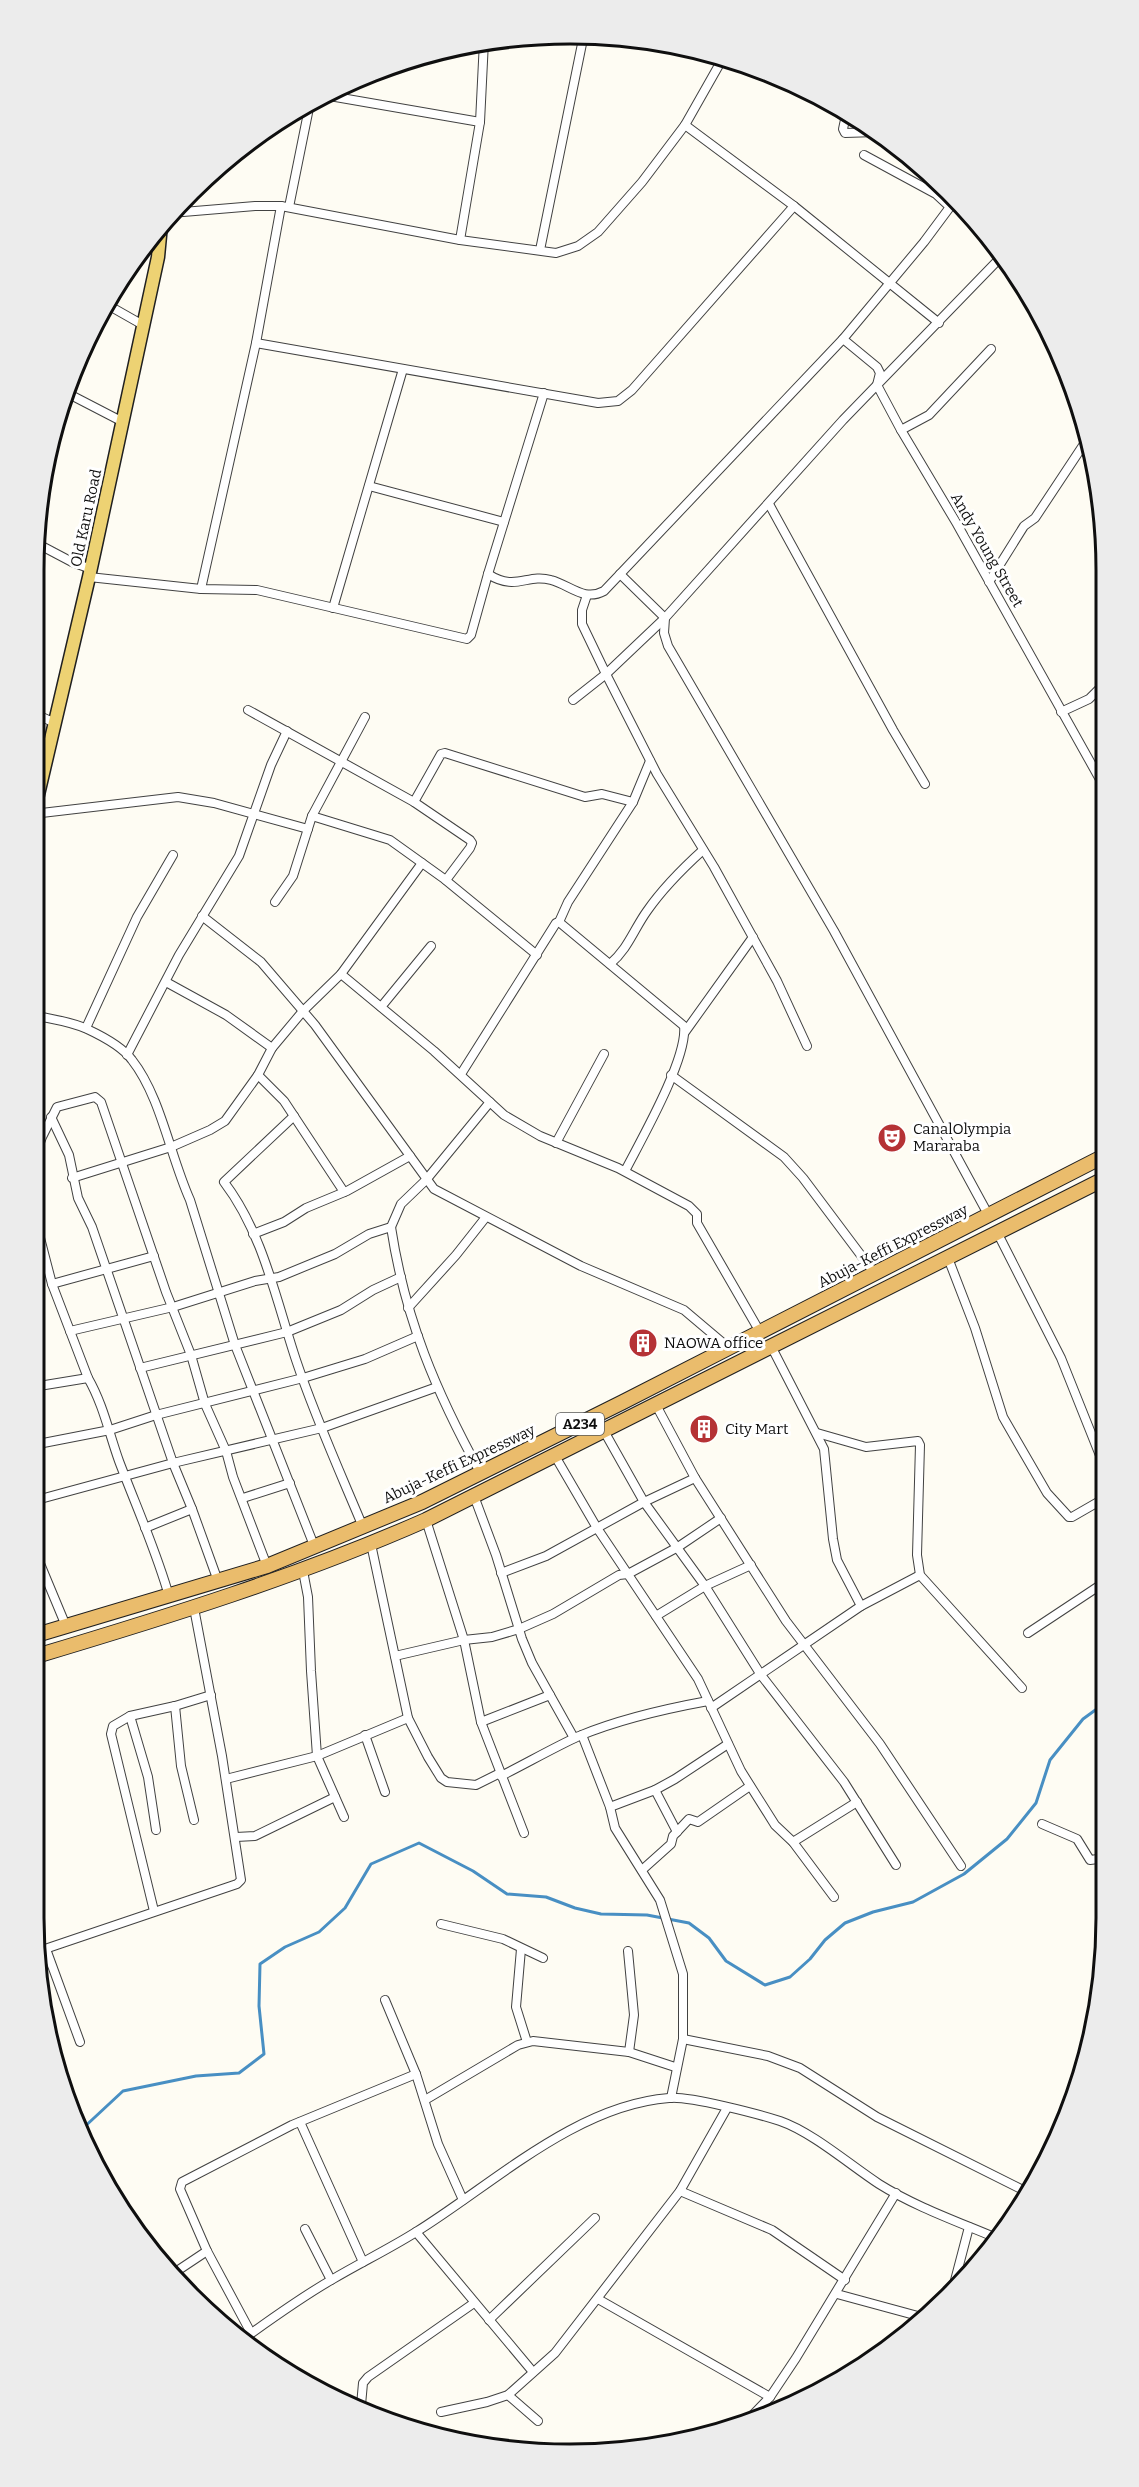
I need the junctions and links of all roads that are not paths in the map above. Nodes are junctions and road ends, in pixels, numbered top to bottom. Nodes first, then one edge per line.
1 (582, 44) edge
2 (484, 51) edge
3 (719, 65) edge
4 (338, 97) edge
5 (307, 114) edge
6 (480, 122) junction
7 (845, 122) edge
8 (685, 125) junction
9 (863, 132) edge
10 (864, 155) dead end
11 (947, 204) edge
12 (794, 206) junction
13 (285, 207) junction
14 (950, 207) edge
15 (185, 212) edge
16 (160, 240) edge
17 (460, 240) junction
18 (540, 250) junction
19 (996, 262) edge
20 (892, 283) junction
21 (113, 308) edge
22 (939, 323) junction
23 (143, 325) junction
24 (843, 339) junction
25 (256, 343) junction
26 (991, 349) dead end
27 (403, 369) junction
28 (877, 386) junction
29 (543, 393) junction
30 (73, 396) edge
31 (123, 422) junction
32 (901, 430) junction
33 (1081, 448) edge
34 (369, 486) junction
35 (769, 504) junction
36 (504, 522) junction
37 (45, 548) edge
38 (90, 573) junction
39 (488, 574) junction
40 (620, 574) junction
41 (989, 582) junction
42 (201, 589) junction
43 (587, 595) junction
44 (333, 608) junction
45 (665, 618) junction
46 (606, 674) junction
47 (1096, 692) edge
48 (573, 700) dead end
49 (248, 710) dead end
50 (1061, 712) junction
51 (365, 717) dead end
52 (44, 718) edge
53 (54, 723) junction
54 (287, 731) junction
55 (340, 760) junction
56 (650, 761) junction
57 (44, 767) edge
58 (1096, 773) edge
59 (925, 784) dead end
60 (414, 802) junction
61 (633, 802) junction
62 (254, 813) junction
63 (44, 814) edge
64 (312, 816) junction
65 (308, 829) junction
66 (703, 850) junction
67 (174, 855) dead end
68 (422, 863) junction
69 (446, 880) junction
70 (275, 902) dead end
71 (202, 916) junction
72 (559, 922) junction
73 (753, 937) junction
74 (431, 946) dead end
75 (537, 955) junction
76 (610, 964) junction
77 (341, 974) junction
78 (166, 982) junction
79 (381, 1007) junction
80 (303, 1011) junction
81 (44, 1018) edge
82 (86, 1028) junction
83 (685, 1032) junction
84 (807, 1046) dead end
85 (272, 1048) junction
86 (604, 1054) dead end
87 (127, 1055) junction
88 (461, 1074) junction
89 (258, 1075) junction
90 (671, 1075) junction
91 (490, 1102) junction
92 (294, 1116) junction
93 (51, 1117) junction
94 (44, 1134) edge
95 (556, 1143) junction
96 (171, 1147) junction
97 (410, 1156) junction
98 (1096, 1160) edge
99 (122, 1161) junction
100 (625, 1171) junction
101 (72, 1178) junction
102 (426, 1180) junction
103 (1096, 1183) edge
104 (344, 1192) junction
105 (990, 1216) junction
106 (486, 1217) junction
107 (391, 1227) junction
108 (254, 1234) junction
109 (998, 1234) junction
110 (44, 1253) edge
111 (154, 1256) junction
112 (948, 1258) junction
113 (106, 1269) junction
114 (875, 1274) junction
115 (400, 1277) junction
116 (270, 1279) junction
117 (52, 1284) junction
118 (219, 1291) junction
119 (173, 1307) junction
120 (408, 1308) junction
121 (125, 1319) junction
122 (70, 1331) junction
123 (287, 1332) junction
124 (760, 1332) junction
125 (418, 1336) junction
126 (235, 1344) junction
127 (771, 1346) junction
128 (729, 1348) junction
129 (191, 1355) junction
130 (140, 1368) junction
131 (88, 1378) junction
132 (303, 1378) junction
133 (44, 1385) edge
134 (437, 1387) junction
135 (253, 1390) junction
136 (205, 1404) junction
137 (656, 1405) junction
138 (156, 1415) junction
139 (322, 1428) junction
140 (110, 1430) junction
141 (604, 1431) junction
142 (817, 1433) junction
143 (273, 1439) junction
144 (44, 1443) edge
145 (1096, 1448) edge
146 (226, 1452) junction
147 (555, 1456) junction
148 (173, 1464) junction
149 (481, 1474) junction
150 (125, 1477) junction
151 (695, 1478) junction
152 (290, 1483) junction
153 (474, 1496) junction
154 (44, 1498) edge
155 (243, 1498) junction
156 (644, 1502) junction
157 (1096, 1503) edge
158 (192, 1509) junction
159 (721, 1518) junction
160 (426, 1520) junction
161 (363, 1527) junction
162 (144, 1528) junction
163 (597, 1528) junction
164 (371, 1544) junction
165 (678, 1546) junction
166 (315, 1548) junction
167 (751, 1565) junction
168 (267, 1566) junction
169 (303, 1571) junction
170 (44, 1573) edge
171 (501, 1573) junction
172 (628, 1574) junction
173 (920, 1575) junction
174 (218, 1581) junction
175 (705, 1586) junction
176 (1096, 1588) edge
177 (169, 1596) junction
178 (861, 1606) junction
179 (194, 1608) junction
180 (656, 1616) junction
181 (66, 1626) junction
182 (519, 1629) junction
183 (44, 1633) edge
184 (1028, 1633) dead end
185 (464, 1640) junction
186 (804, 1646) junction
187 (44, 1654) edge
188 (395, 1656) junction
189 (761, 1676) junction
190 (1022, 1688) dead end
191 (211, 1695) junction
192 (550, 1695) junction
193 (710, 1704) junction
194 (176, 1706) junction
195 (130, 1716) junction
196 (408, 1718) junction
197 (481, 1722) junction
198 (365, 1735) junction
199 (578, 1737) junction
200 (728, 1743) junction
201 (317, 1756) junction
202 (500, 1774) junction
203 (226, 1779) junction
204 (750, 1786) junction
205 (655, 1790) junction
206 (385, 1792) dead end
207 (335, 1797) junction
208 (857, 1802) junction
209 (610, 1807) junction
210 (344, 1817) dead end
211 (194, 1820) dead end
212 (1042, 1824) dead end
213 (156, 1830) dead end
214 (677, 1832) junction
215 (524, 1833) dead end
216 (236, 1837) junction
217 (793, 1842) junction
218 (1096, 1859) edge
219 (896, 1865) dead end
220 (961, 1866) dead end
221 (642, 1870) junction
222 (834, 1897) dead end
223 (154, 1911) junction
224 (441, 1924) dead end
225 (45, 1949) edge
226 (521, 1949) junction
227 (628, 1951) dead end
228 (543, 1958) dead end
229 (46, 1959) edge
230 (386, 2000) dead end
231 (683, 2038) junction
232 (80, 2042) dead end
233 (527, 2042) junction
234 (629, 2052) junction
235 (675, 2067) junction
236 (416, 2074) junction
237 (670, 2098) junction
238 (425, 2100) junction
239 (727, 2109) junction
240 (300, 2122) junction
241 (1020, 2188) edge
242 (681, 2191) junction
243 (897, 2193) junction
244 (463, 2200) junction
245 (595, 2218) dead end
246 (969, 2227) junction
247 (305, 2229) dead end
248 (416, 2232) junction
249 (989, 2235) edge
250 (207, 2251) junction
251 (363, 2262) junction
252 (179, 2269) edge
253 (956, 2273) edge
254 (331, 2280) junction
255 (845, 2280) junction
256 (837, 2294) junction
257 (598, 2299) junction
258 (474, 2303) junction
259 (914, 2315) edge
260 (489, 2320) junction
261 (249, 2335) edge
262 (533, 2372) junction
263 (508, 2395) junction
264 (770, 2397) junction
265 (361, 2400) edge
266 (761, 2407) edge
267 (441, 2412) dead end
268 (538, 2421) dead end

1 - 18 street
2 - 6 street
3 - 8 street
4 - 6 street
5 - 13 street
6 - 17 street
7 - 9 street
8 - 12 street
8 - 18 street
10 - 11 street
12 - 20 street
12 - 29 street
13 - 15 street
13 - 17 street
13 - 25 street
14 - 20 street
16 - 23 main road, Old Karu Road
17 - 18 street
19 - 22 street
20 - 22 street
20 - 24 street
21 - 23 street
22 - 28 street
23 - 31 main road, Old Karu Road
24 - 28 street, Andy Young Street
24 - 40 street
25 - 27 street
25 - 42 street
26 - 32 street
27 - 29 street
27 - 34 street
28 - 32 street, Andy Young Street
28 - 35 street
29 - 36 street
30 - 31 street
31 - 38 main road, Old Karu Road
32 - 41 street, Andy Young Street
33 - 41 street
34 - 36 street
34 - 44 street
35 - 45 street
35 - 59 street
36 - 39 street
37 - 38 street
38 - 42 street
38 - 53 main road, Old Karu Road
39 - 43 street
39 - 44 street
40 - 43 street
40 - 45 street
41 - 50 street, Andy Young Street
42 - 44 street
43 - 46 street
45 - 46 street
45 - 105 street
46 - 48 street
46 - 56 street
47 - 50 street
49 - 54 street
50 - 58 street, Andy Young Street
51 - 55 street
52 - 53 street
53 - 57 main road, Old Karu Road
54 - 55 street
54 - 62 street
55 - 60 street
55 - 64 street
56 - 61 street
56 - 66 street
60 - 61 street
60 - 69 street
61 - 72 street
62 - 63 street
62 - 65 street
62 - 71 street
64 - 65 street
64 - 68 street
65 - 70 street
66 - 73 street
66 - 76 street
67 - 82 street
68 - 69 street
68 - 77 street
69 - 75 street
71 - 78 street
71 - 80 street
72 - 75 street
72 - 76 street
73 - 83 street
73 - 84 street
74 - 79 street
75 - 88 street
76 - 83 street
77 - 79 street
77 - 80 street
78 - 85 street
78 - 87 street
79 - 88 street
80 - 85 street
80 - 97 street
81 - 82 street
82 - 87 street
83 - 90 street
85 - 89 street
86 - 95 street
87 - 96 street
88 - 91 street
89 - 92 street
89 - 96 street
90 - 100 street
90 - 114 street
91 - 95 street
91 - 102 street
92 - 104 street
92 - 108 street
93 - 94 street
93 - 99 street
93 - 101 street
95 - 100 street
96 - 99 street
96 - 118 street
97 - 102 street
97 - 104 street
98 - 105 highway, Abuja-Keffi Expressway / A234
99 - 101 street
99 - 111 street
100 - 124 street
101 - 113 street
102 - 106 street
102 - 107 street
103 - 109 highway, A234
104 - 108 street
105 - 114 highway, Abuja-Keffi Expressway / A234
106 - 120 street
106 - 128 street
107 - 115 street
107 - 116 street
108 - 116 street
109 - 112 highway, A234
109 - 145 street
110 - 117 street
111 - 113 street
111 - 119 street
112 - 127 highway, A234
112 - 157 street
113 - 117 street
113 - 121 street
114 - 124 highway, Abuja-Keffi Expressway / A234
115 - 120 street
115 - 123 street
116 - 118 street
116 - 123 street
117 - 122 street
118 - 119 street
118 - 126 street
119 - 121 street
119 - 129 street
120 - 125 street
121 - 122 street
121 - 130 street
122 - 131 street
123 - 126 street
123 - 132 street
124 - 128 highway, Abuja-Keffi Expressway / A234
125 - 132 street
125 - 134 street
126 - 129 street
126 - 135 street
127 - 137 highway, A234
127 - 142 street
128 - 149 highway, Abuja-Keffi Expressway / A234
129 - 130 street
129 - 136 street
130 - 138 street
131 - 133 street
131 - 140 street
132 - 135 street
132 - 139 street
134 - 139 street
134 - 149 street
135 - 136 street
135 - 143 street
136 - 138 street
136 - 146 street
137 - 141 highway, A234
137 - 151 street
138 - 140 street
138 - 148 street
139 - 143 street
139 - 161 street
140 - 144 street
140 - 150 street
141 - 147 highway, A234
141 - 156 street
142 - 173 street
142 - 178 street
143 - 146 street
143 - 152 street
146 - 148 street
146 - 155 street
147 - 153 highway, A234
147 - 163 street
148 - 150 street
148 - 158 street
149 - 161 highway, Abuja-Keffi Expressway / A234
150 - 154 street
150 - 162 street
151 - 156 street
151 - 159 street
152 - 155 street
152 - 166 street
153 - 160 highway, A234
153 - 171 street
155 - 168 street
156 - 163 street
156 - 165 street
158 - 162 street
158 - 174 street
159 - 165 street
159 - 167 street
160 - 164 highway, A234
160 - 185 street
161 - 166 highway, Abuja-Keffi Expressway / A234
162 - 177 street
163 - 171 street
163 - 172 street
164 - 169 highway, A234
164 - 188 street
165 - 172 street
165 - 175 street
166 - 168 highway, Abuja-Keffi Expressway / A234
167 - 175 street
167 - 186 street
168 - 174 highway, Abuja-Keffi Expressway / A234
169 - 179 highway, A234
169 - 201 street
170 - 181 street
171 - 182 street
172 - 180 street
172 - 182 street
173 - 178 street
173 - 190 street
174 - 177 highway, Abuja-Keffi Expressway / A234
175 - 180 street
175 - 189 street
176 - 184 street
177 - 181 highway, Abuja-Keffi Expressway / A234
178 - 186 street
179 - 187 highway, A234
179 - 191 street
180 - 193 street
181 - 183 highway, Abuja-Keffi Expressway / A234
182 - 185 street
182 - 192 street
185 - 188 street
185 - 197 street
186 - 189 street
186 - 220 street
188 - 196 street
189 - 193 street
189 - 208 street
191 - 194 street
191 - 203 street
192 - 197 street
192 - 199 street
193 - 199 street
193 - 200 street
194 - 195 street
194 - 211 street
195 - 213 street
195 - 223 street
196 - 198 street
196 - 202 street
197 - 202 street
198 - 201 street
198 - 206 street
199 - 202 street
199 - 209 street
200 - 204 street
200 - 205 street
201 - 203 street
201 - 207 street
202 - 215 street
203 - 216 street
204 - 214 street
204 - 217 street
205 - 209 street
205 - 214 street
207 - 210 street
207 - 216 street
208 - 217 street
208 - 219 street
209 - 221 street
212 - 218 street
214 - 221 street
216 - 223 street
217 - 222 street
221 - 231 street
223 - 225 street
224 - 226 street
226 - 228 street
226 - 233 street
227 - 234 street
229 - 232 street
230 - 236 street
231 - 235 street
231 - 241 street
233 - 234 street
233 - 238 street
234 - 235 street
235 - 237 street
236 - 238 street
236 - 240 street
237 - 239 street
237 - 244 street
238 - 244 street
239 - 242 street
239 - 243 street
240 - 250 street
240 - 251 street
242 - 255 street
242 - 257 street
243 - 246 street
243 - 255 street
244 - 248 street
245 - 260 street
246 - 249 street
246 - 253 street
247 - 254 street
248 - 251 street
248 - 258 street
250 - 252 street
250 - 261 street
251 - 254 street
254 - 261 street
255 - 256 street
256 - 259 street
256 - 264 street
257 - 262 street
257 - 264 street
258 - 260 street
258 - 265 street
260 - 262 street
262 - 263 street
263 - 267 street
263 - 268 street
264 - 266 street

